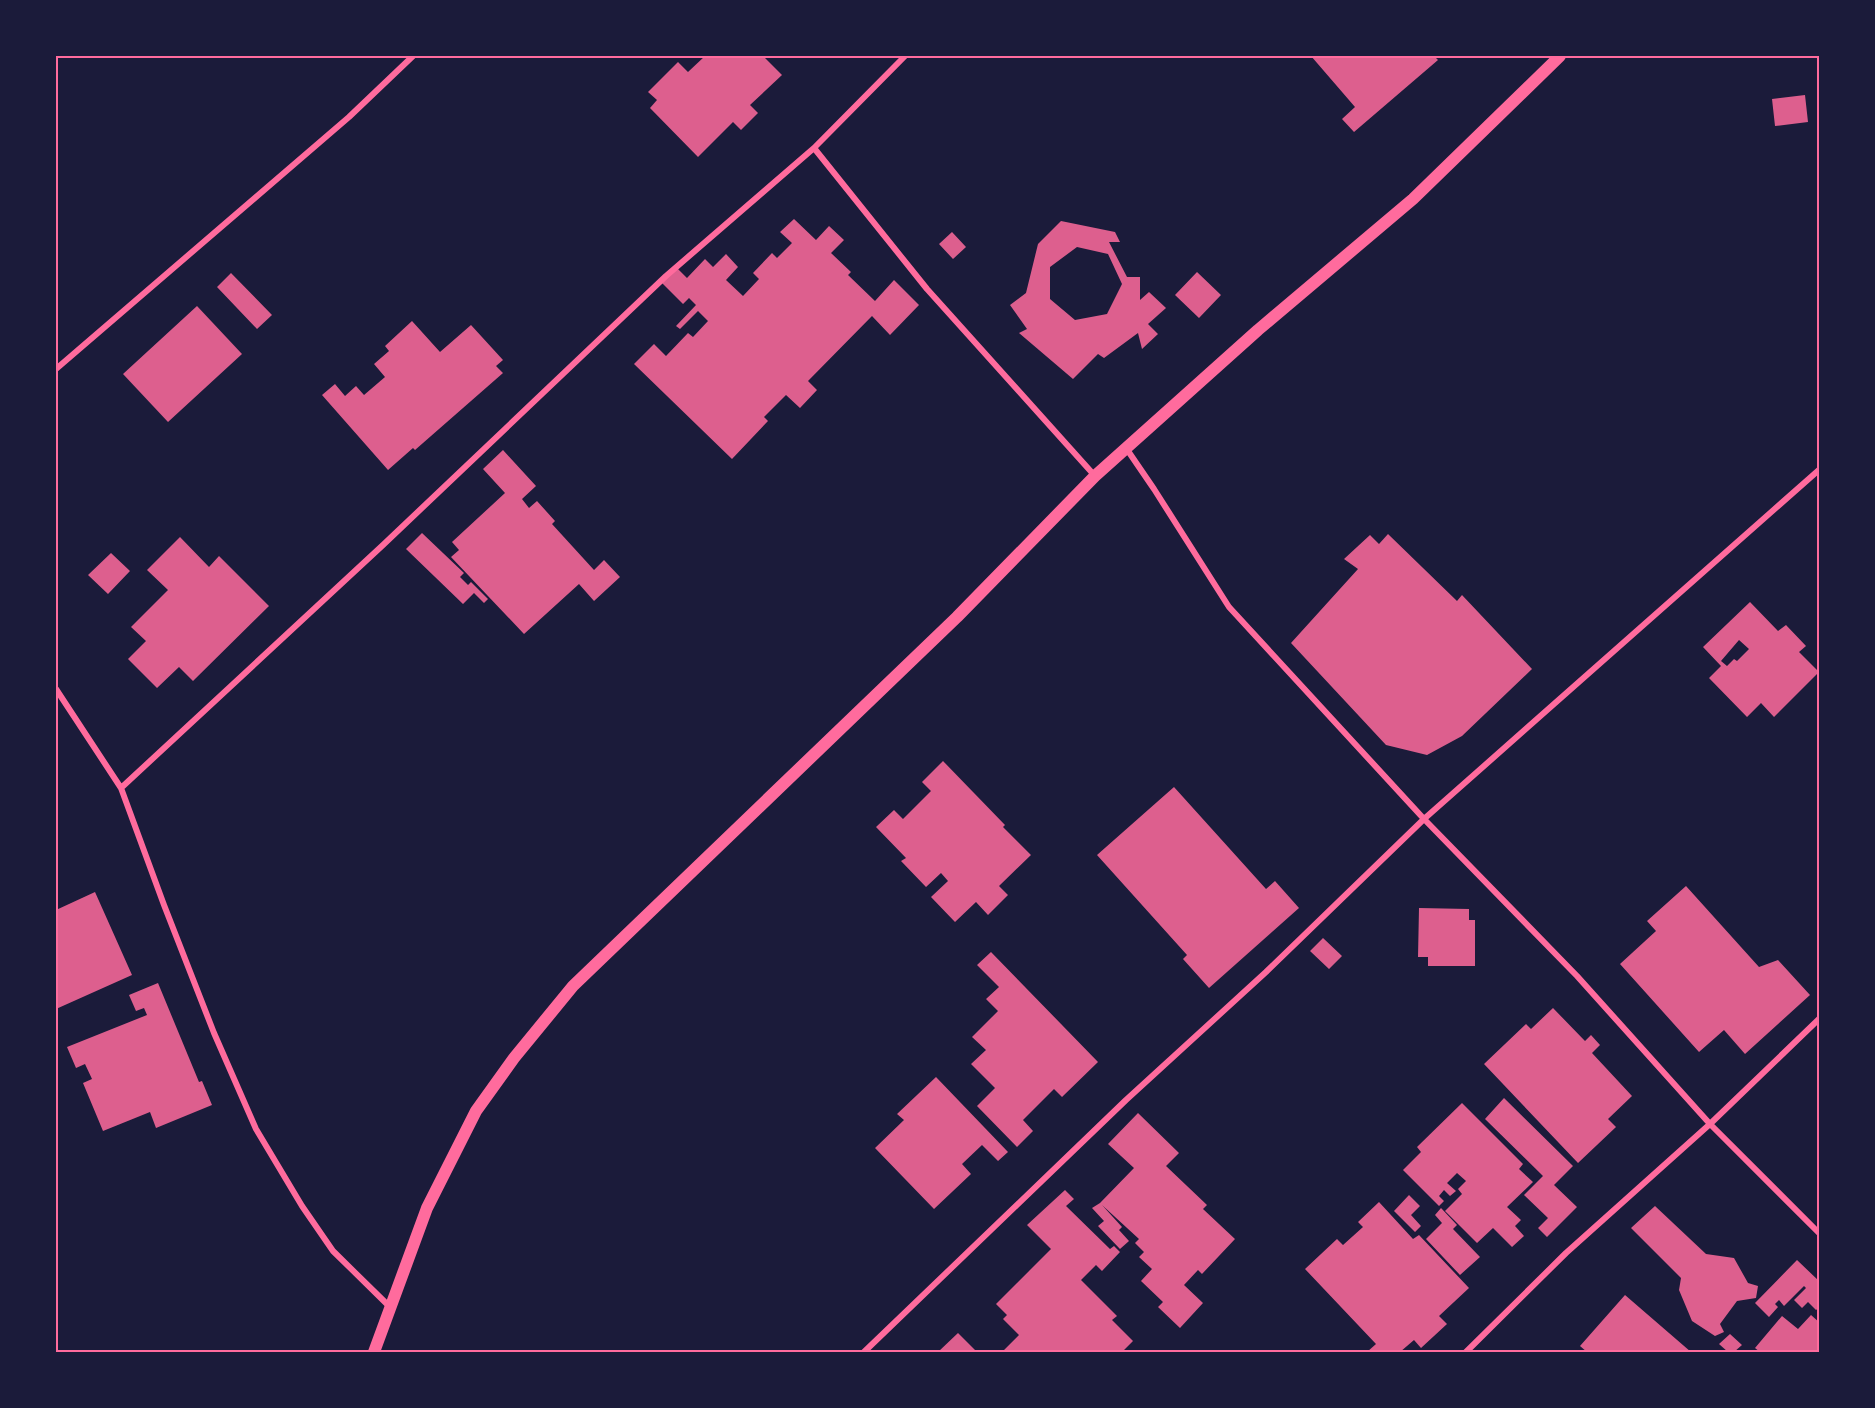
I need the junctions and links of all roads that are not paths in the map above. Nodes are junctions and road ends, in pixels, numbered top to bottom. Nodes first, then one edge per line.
1 (413, 56) edge
2 (906, 56) edge
3 (1560, 56) edge
4 (814, 148) junction
5 (56, 369) edge
6 (1126, 448) junction
7 (1820, 469) edge
8 (1095, 476) junction
9 (56, 689) edge
10 (122, 788) junction
11 (1424, 819) junction
12 (1820, 1018) edge
13 (1710, 1124) junction
14 (1820, 1234) edge
15 (392, 1308) junction
16 (374, 1353) edge
17 (864, 1353) edge
18 (1466, 1353) edge

1 - 5 street
2 - 4 street
3 - 6 main road
4 - 8 street
4 - 10 street
6 - 8 main road
6 - 11 street
7 - 11 street
8 - 15 main road
9 - 10 street
10 - 15 street
11 - 13 street
11 - 17 street
12 - 13 street
13 - 14 street
13 - 18 street
15 - 16 main road

